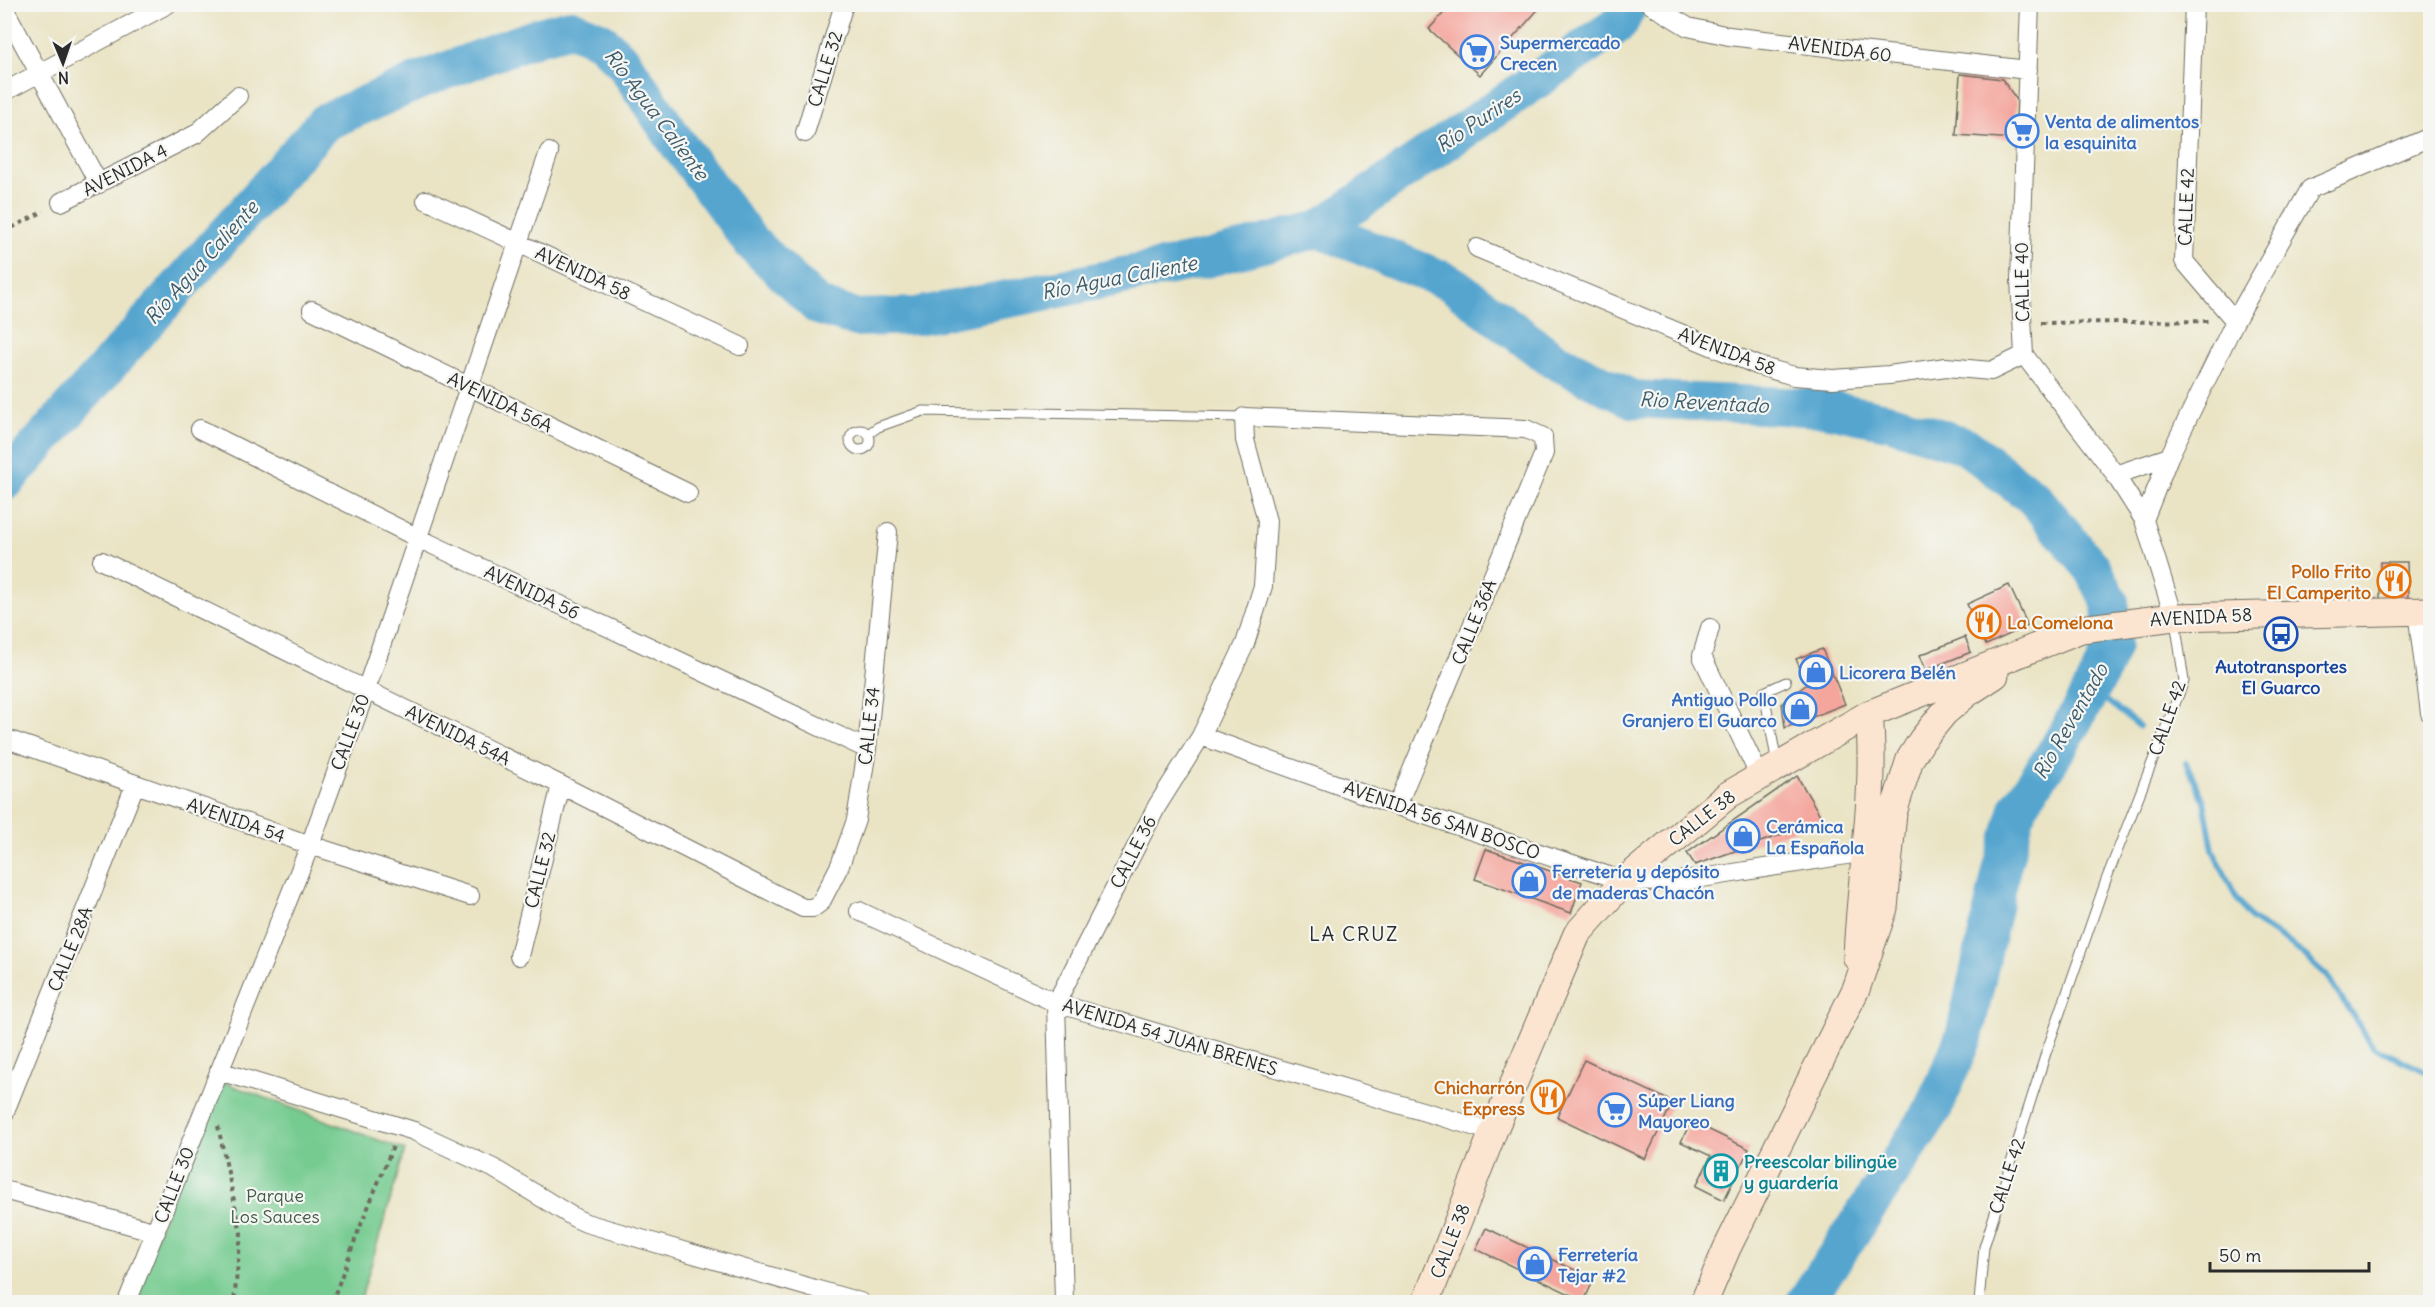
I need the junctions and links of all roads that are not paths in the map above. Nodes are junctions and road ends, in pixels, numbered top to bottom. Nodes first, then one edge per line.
1 (168, 4) edge
2 (844, 4) edge
3 (2030, 4) edge
4 (2194, 4) edge
5 (4, 8) edge
6 (1654, 8) edge
7 (2028, 70) junction
8 (39, 74) junction
9 (4, 92) edge
10 (238, 96) dead end
11 (805, 133) dead end
12 (2430, 137) edge
13 (549, 152) dead end
14 (99, 184) junction
15 (426, 200) dead end
16 (61, 202) road end
17 (518, 243) junction
18 (1477, 248) dead end
19 (312, 310) dead end
20 (2235, 321) junction
21 (740, 346) dead end
22 (2024, 355) junction
23 (469, 386) junction
24 (1244, 417) junction
25 (200, 429) dead end
26 (868, 434) dead end
27 (2169, 457) junction
28 (2115, 474) junction
29 (688, 493) dead end
30 (2144, 520) junction
31 (888, 532) dead end
32 (418, 538) junction
33 (102, 561) dead end
34 (2424, 611) edge
35 (2162, 618) junction
36 (1710, 628) dead end
37 (2085, 628) junction
38 (1786, 682) dead end
39 (366, 690) junction
40 (2430, 713) edge
41 (1869, 714) junction
42 (1201, 736) junction
43 (4, 738) edge
44 (867, 749) junction
45 (1769, 772) junction
46 (561, 784) junction
47 (135, 785) junction
48 (1397, 806) junction
49 (310, 845) junction
50 (1865, 852) junction
51 (1624, 881) junction
52 (470, 896) dead end
53 (813, 909) joint
54 (859, 911) dead end
55 (519, 956) dead end
56 (1856, 989) junction
57 (1056, 1003) junction
58 (219, 1071) junction
59 (4, 1114) edge
60 (1493, 1132) junction
61 (4, 1190) edge
62 (156, 1232) junction
63 (796, 1294) edge
64 (127, 1302) edge
65 (860, 1302) edge
66 (1064, 1302) edge
67 (1426, 1302) edge
68 (1704, 1302) edge
69 (1979, 1302) edge

1 - 8 street
2 - 11 street, CALLE 32
3 - 7 street, CALLE 40
4 - 20 street, CALLE 42
5 - 8 street
6 - 7 street, AVENIDA 60
7 - 22 street, CALLE 40
8 - 9 street
8 - 14 street
10 - 14 street, AVENIDA 4
12 - 20 street
13 - 17 street, CALLE 30
14 - 16 street, AVENIDA 4
15 - 17 street, AVENIDA 58
17 - 21 street, AVENIDA 58
17 - 23 street, CALLE 30
18 - 22 street, AVENIDA 58
19 - 23 street, AVENIDA 56A
20 - 27 street
22 - 28 street
23 - 29 street, AVENIDA 56A
23 - 32 street, CALLE 30
24 - 26 lane
24 - 42 street, CALLE 36
24 - 48 street, CALLE 36A
25 - 32 street, AVENIDA 56
27 - 28 street
27 - 30 street
28 - 30 street
30 - 35 street, CALLE 42
31 - 44 street, CALLE 34
32 - 39 street, CALLE 30
32 - 44 street, AVENIDA 56
33 - 39 street, AVENIDA 54A
34 - 35 main road, AVENIDA 58
34 - 40 street
35 - 37 main road, AVENIDA 58
35 - 69 lane, CALLE 42
36 - 45 street
37 - 41 main road, CALLE 38
37 - 56 main road
38 - 45 lane
39 - 46 street, AVENIDA 54A
39 - 49 street, CALLE 30
41 - 45 main road, CALLE 38
41 - 50 main road
42 - 48 street, AVENIDA 56 SAN BOSCO
42 - 57 street, CALLE 36
43 - 47 street, AVENIDA 54
44 - 53 street, CALLE 34
45 - 51 main road, CALLE 38
46 - 53 street, AVENIDA 54A
46 - 55 street, CALLE 32
47 - 49 street, AVENIDA 54
47 - 59 street, CALLE 28A
48 - 51 street, AVENIDA 56 SAN BOSCO
49 - 52 street, AVENIDA 54
49 - 58 street, CALLE 30
50 - 51 street, AVENIDA 56 SAN BOSCO
50 - 56 main road
51 - 60 main road, CALLE 38
54 - 57 street, AVENIDA 54 JUAN BRENES
56 - 68 main road
57 - 60 street, AVENIDA 54 JUAN BRENES
57 - 66 street, CALLE 36
58 - 62 street, CALLE 30
58 - 63 street
60 - 67 main road, CALLE 38
61 - 62 street
62 - 64 street, CALLE 30
63 - 65 street

